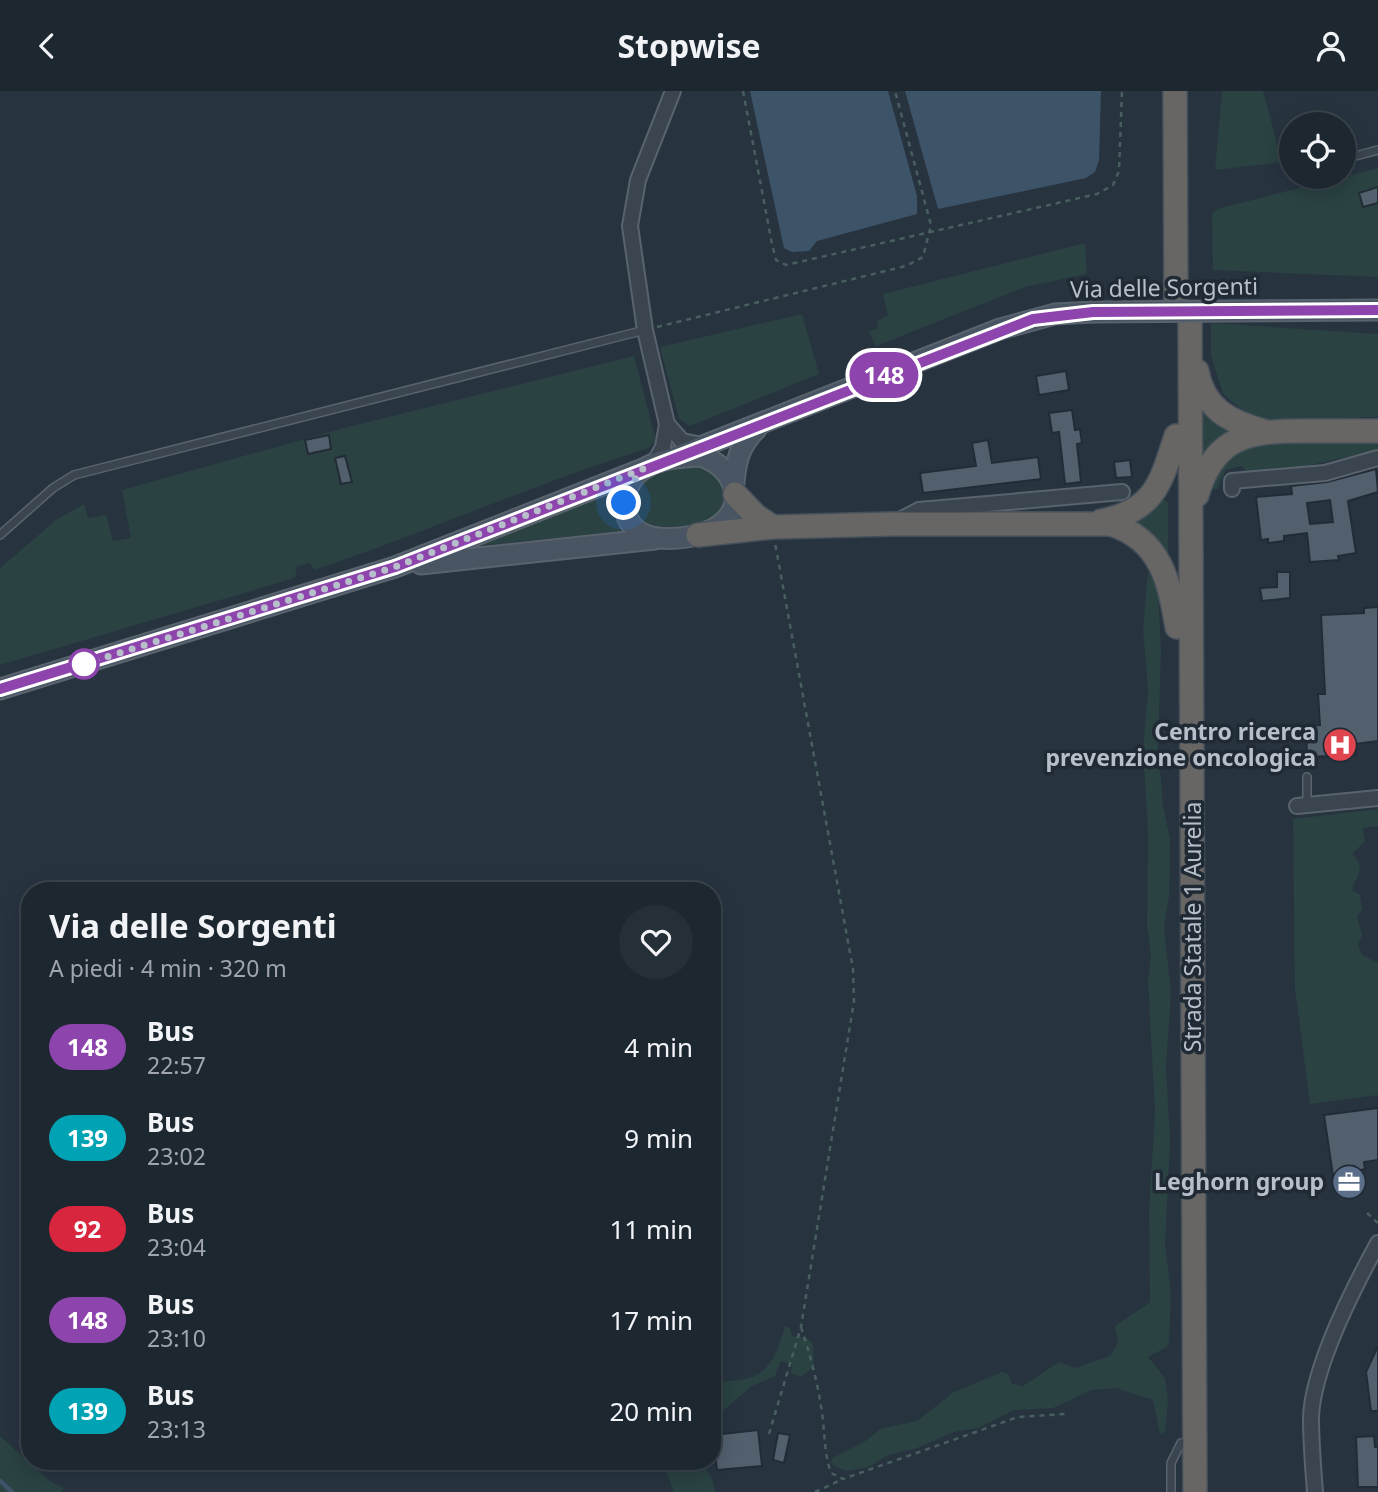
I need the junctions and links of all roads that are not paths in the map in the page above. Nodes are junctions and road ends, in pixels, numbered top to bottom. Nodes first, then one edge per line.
1 (673, 91) edge
2 (1175, 91) edge
3 (1189, 91) edge
4 (1378, 150) edge
5 (1356, 156) edge
6 (1378, 310) edge
7 (1184, 315) junction
8 (645, 330) junction
9 (667, 423) junction
10 (760, 424) junction
11 (1264, 431) junction
12 (1378, 431) edge
13 (1176, 436) junction
14 (704, 446) junction
15 (675, 457) junction
16 (1378, 458) edge
17 (648, 467) junction
18 (734, 489) junction
19 (1232, 489) dead end
20 (1122, 492) dead end
21 (1092, 522) junction
22 (893, 524) junction
23 (1191, 525) junction
24 (773, 527) junction
25 (0, 535) edge
26 (698, 535) junction
27 (661, 538) junction
28 (395, 567) junction
29 (1177, 627) junction
30 (0, 689) edge
31 (1307, 777) dead end
32 (1378, 798) edge
33 (1302, 805) joint
34 (1378, 1243) edge
35 (1181, 1443) junction
36 (1171, 1492) edge
37 (1181, 1492) edge
38 (1195, 1492) edge
39 (1315, 1492) edge

1 - 8 street
2 - 7 highway, Strada Statale 1 Aurelia
3 - 7 highway, Strada Statale 1 Aurelia
4 - 5 lane
6 - 10 main road, Via delle Sorgenti, bridge
7 - 11 highway
7 - 13 highway, Strada Statale 1 Aurelia
7 - 23 highway, Strada Statale 1 Aurelia
8 - 9 street
8 - 25 lane
9 - 14 street
9 - 17 street
10 - 14 main road, Via delle Sorgenti
10 - 18 main road, Via delle Sorgenti
11 - 12 highway
11 - 23 highway
13 - 21 highway
13 - 29 highway, Strada Statale 1 Aurelia
14 - 15 main road, Via delle Sorgenti
15 - 17 main road, Via delle Sorgenti
15 - 18 main road, Via delle Sorgenti
16 - 19 street
17 - 27 main road
17 - 28 main road, Via delle Sorgenti
18 - 24 highway
18 - 26 main road, Via delle Sorgenti
20 - 22 street
21 - 22 highway
21 - 29 highway
22 - 24 highway
23 - 38 highway, Strada Statale 1 Aurelia
24 - 26 highway
26 - 27 main road, Via delle Sorgenti
27 - 28 main road, Via delle Sorgenti
28 - 30 main road, Via delle Sorgenti
29 - 35 highway, Strada Statale 1 Aurelia
31 - 33 lane
32 - 33 street
34 - 39 street
35 - 36 lane
35 - 37 highway, Strada Statale 1 Aurelia

